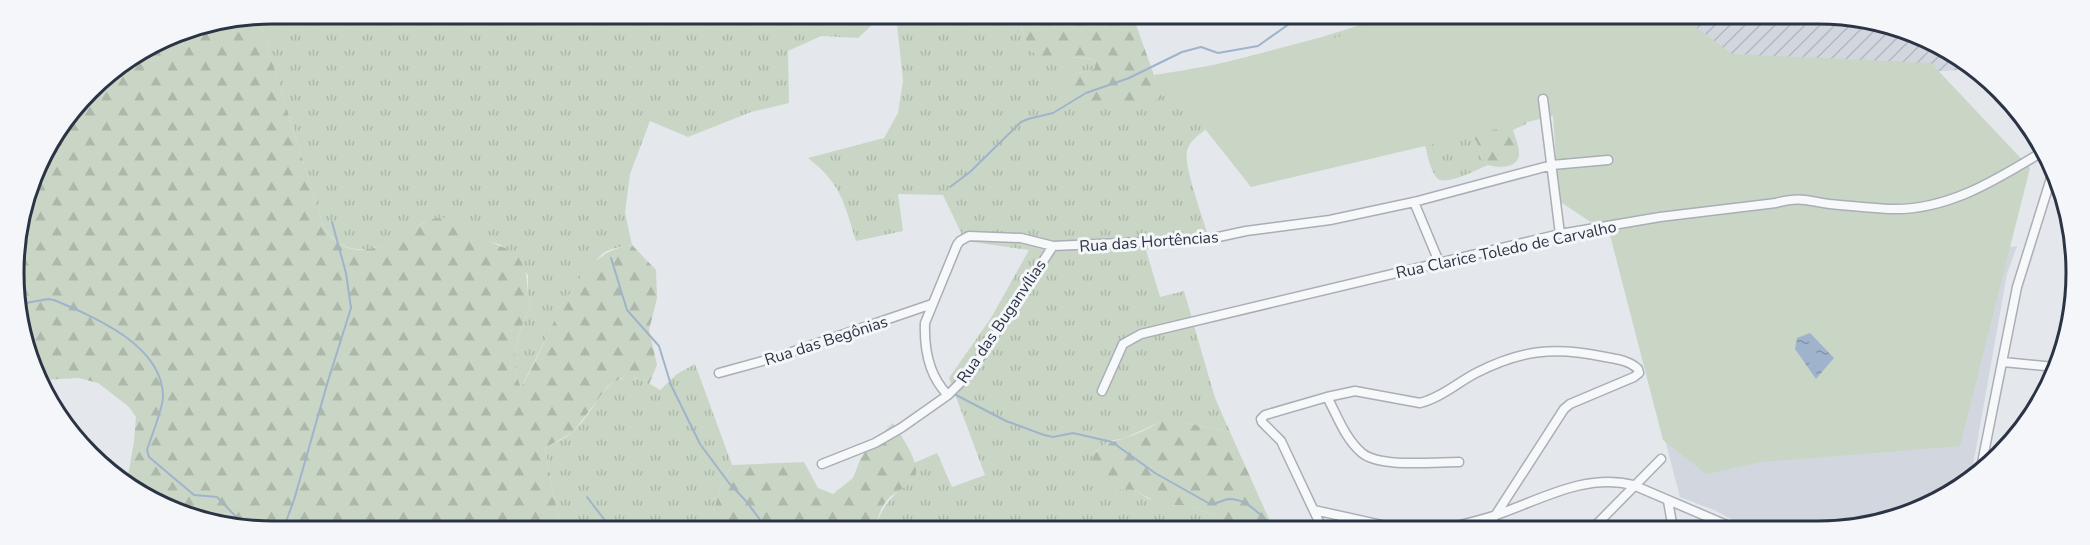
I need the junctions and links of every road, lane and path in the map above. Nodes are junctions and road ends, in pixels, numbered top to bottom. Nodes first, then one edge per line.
1 (1543, 99) dead end
2 (2036, 155) edge
3 (1608, 160) dead end
4 (1552, 165) junction
5 (2049, 183) edge
6 (1414, 202) junction
7 (1560, 234) junction
8 (1053, 246) junction
9 (1439, 262) junction
10 (932, 304) junction
11 (2003, 362) junction
12 (2048, 366) edge
13 (719, 373) dead end
14 (1102, 391) dead end
15 (948, 395) junction
16 (1327, 397) junction
17 (1983, 457) edge
18 (1661, 459) dead end
19 (1459, 462) dead end
20 (822, 464) dead end
21 (1633, 485) junction
22 (1668, 501) junction
23 (1314, 510) junction
24 (1495, 516) junction
25 (1319, 521) edge
26 (1364, 521) edge
27 (1475, 521) edge
28 (1599, 521) edge
29 (1672, 521) edge
30 (1721, 521) edge

1 - 4 street
2 - 7 street, Rua Clarice Toledo de Carvalho
3 - 4 street, Rua das Hortências
4 - 6 street, Rua das Hortências
4 - 7 street
5 - 11 street
6 - 8 street, Rua das Hortências
6 - 9 street
7 - 9 street, Rua Clarice Toledo de Carvalho
8 - 10 street, Rua das Hortências
8 - 15 street, Rua das Buganvílias
9 - 14 street, Rua Clarice Toledo de Carvalho
10 - 13 street, Rua das Begônias
10 - 15 street, Rua das Hortências
11 - 12 street
11 - 17 street
15 - 20 street, Rua das Buganvílias
16 - 19 street
16 - 23 street
16 - 24 street
18 - 21 street
21 - 22 street
21 - 24 street
21 - 28 street
22 - 29 street
22 - 30 street
23 - 25 street
23 - 26 street
24 - 27 street

